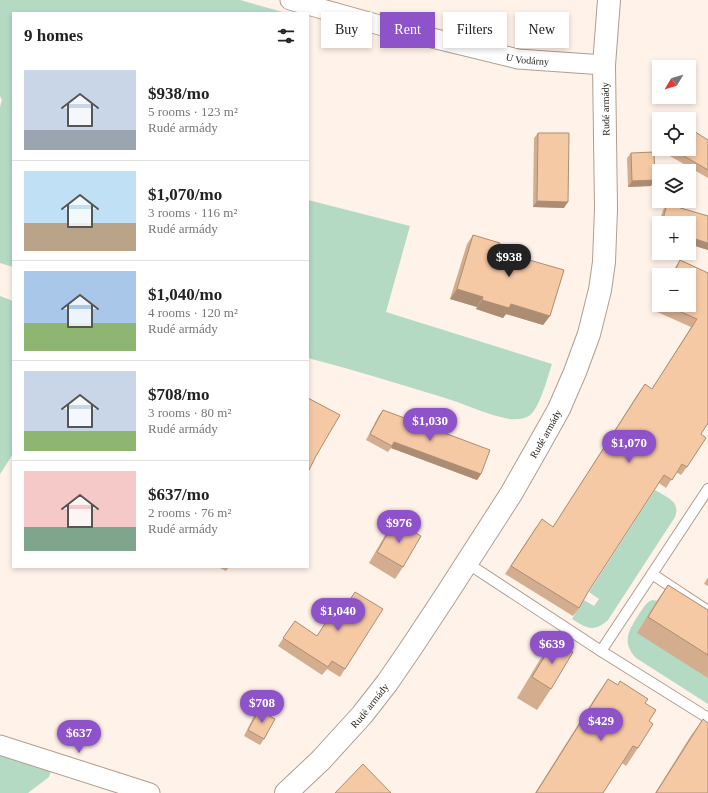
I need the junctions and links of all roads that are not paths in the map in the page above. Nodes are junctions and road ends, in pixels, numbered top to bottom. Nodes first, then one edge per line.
1 (290, 0) edge
2 (609, 0) edge
3 (604, 65) junction
4 (708, 489) edge
5 (467, 563) junction
6 (652, 574) junction
7 (708, 611) edge
8 (601, 650) junction
9 (708, 718) edge
10 (0, 745) edge
11 (150, 793) edge
12 (286, 793) edge

1 - 3 street, U Vodárny
2 - 3 main road, Rudé armády
3 - 5 main road, Rudé armády
4 - 6 lane
5 - 8 lane
5 - 12 main road, Rudé armády
6 - 7 lane
6 - 8 lane
8 - 9 lane
10 - 11 street

